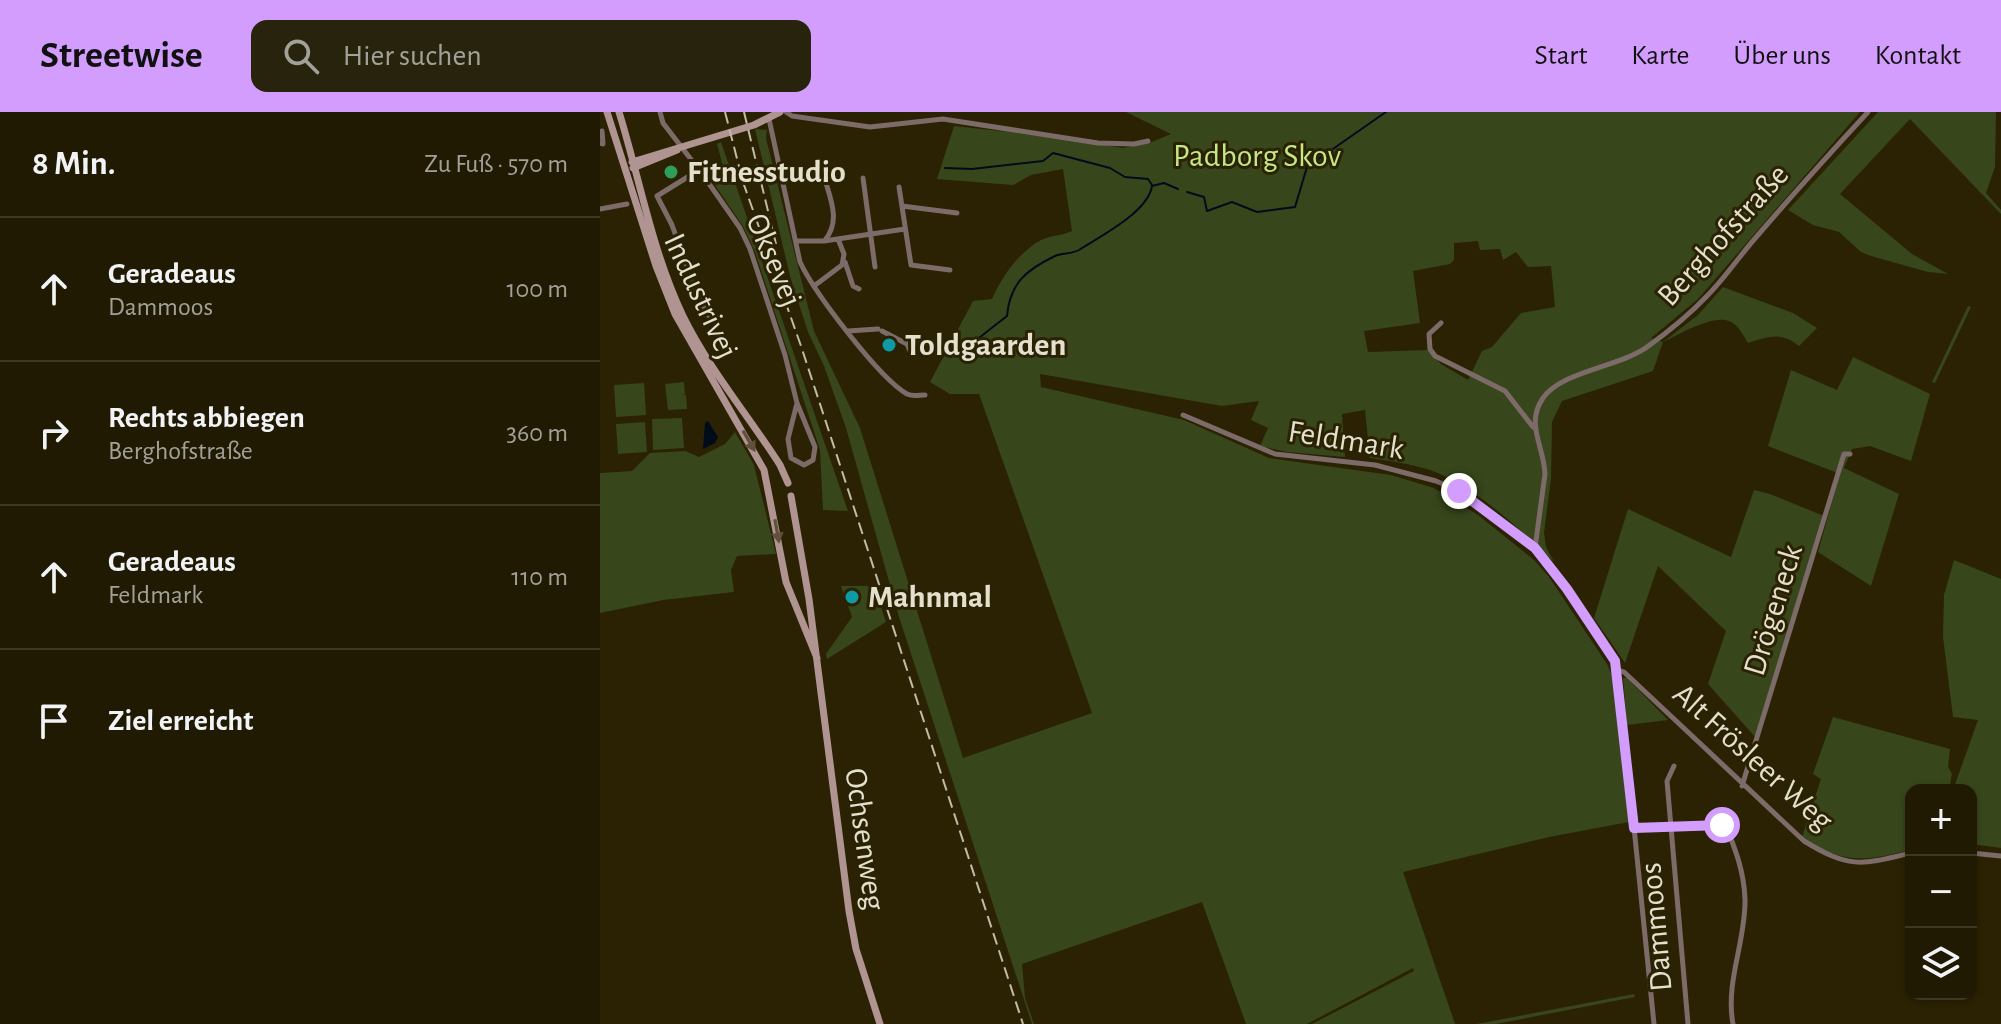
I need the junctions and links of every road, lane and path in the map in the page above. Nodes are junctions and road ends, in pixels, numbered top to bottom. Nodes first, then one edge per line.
1 (608, 112) edge
2 (617, 112) edge
3 (660, 112) edge
4 (780, 112) edge
5 (786, 112) edge
6 (1868, 112) edge
7 (769, 119) junction
8 (602, 131) edge
9 (1148, 141) dead end
10 (600, 143) edge
11 (682, 146) junction
12 (631, 164) junction
13 (699, 170) junction
14 (823, 173) dead end
15 (863, 178) dead end
16 (899, 187) dead end
17 (627, 204) dead end
18 (902, 206) junction
19 (600, 209) edge
20 (957, 213) dead end
21 (905, 229) junction
22 (871, 234) junction
23 (838, 239) junction
24 (796, 241) junction
25 (824, 241) junction
26 (844, 261) junction
27 (875, 267) dead end
28 (950, 270) dead end
29 (814, 286) junction
30 (859, 289) dead end
31 (709, 316) dead end
32 (1441, 323) dead end
33 (848, 331) junction
34 (907, 344) dead end
35 (925, 395) dead end
36 (797, 403) junction
37 (1183, 415) dead end
38 (1534, 427) junction
39 (1850, 454) dead end
40 (788, 483) dead end
41 (770, 492) joint
42 (791, 496) dead end
43 (1535, 548) junction
44 (817, 658) junction
45 (1618, 670) junction
46 (1674, 766) dead end
47 (1742, 786) junction
48 (1672, 826) junction
49 (1634, 828) junction
50 (1905, 854) edge
51 (1977, 854) edge
52 (2001, 856) edge
53 (880, 1024) edge
54 (1654, 1024) edge
55 (1688, 1024) edge
56 (1733, 1024) edge

1 - 12 street
2 - 12 street, Industrivej
3 - 11 street, Oksevej
4 - 7 street
5 - 9 street
6 - 38 street, Berghofstraße
7 - 11 street
7 - 24 street
8 - 10 street
11 - 12 street
11 - 13 street, Oksevej
12 - 40 street, Industrivej
12 -> 41 street, Industrivej
13 - 31 street
13 - 36 street, Oksevej
14 - 25 street
15 - 22 street
16 - 18 street
17 - 19 street
18 - 20 street
18 - 21 street
21 - 22 street
21 - 28 street
22 - 23 street
22 - 27 street
23 - 25 street
23 - 26 street
24 - 25 street
24 - 29 street
26 - 29 street
26 - 30 street
29 - 33 street
32 - 38 street
33 - 34 street
33 - 35 street
36 - 36 street, Oksevej
37 - 43 street, Feldmark
38 - 43 street
39 - 47 street, Drögeneck
41 -> 44 street, Ochsenweg
42 - 44 street, Ochsenweg
43 - 45 street
44 - 53 street, Ochsenweg
45 - 47 street, Alt Frösleer Weg
45 - 49 street
46 - 48 street, Dammoos
47 - 50 street, Alt Frösleer Weg
48 - 49 street, Dammoos
48 - 55 street, Dammoos
48 - 56 street, Dammoos
49 - 54 street
51 - 52 street

